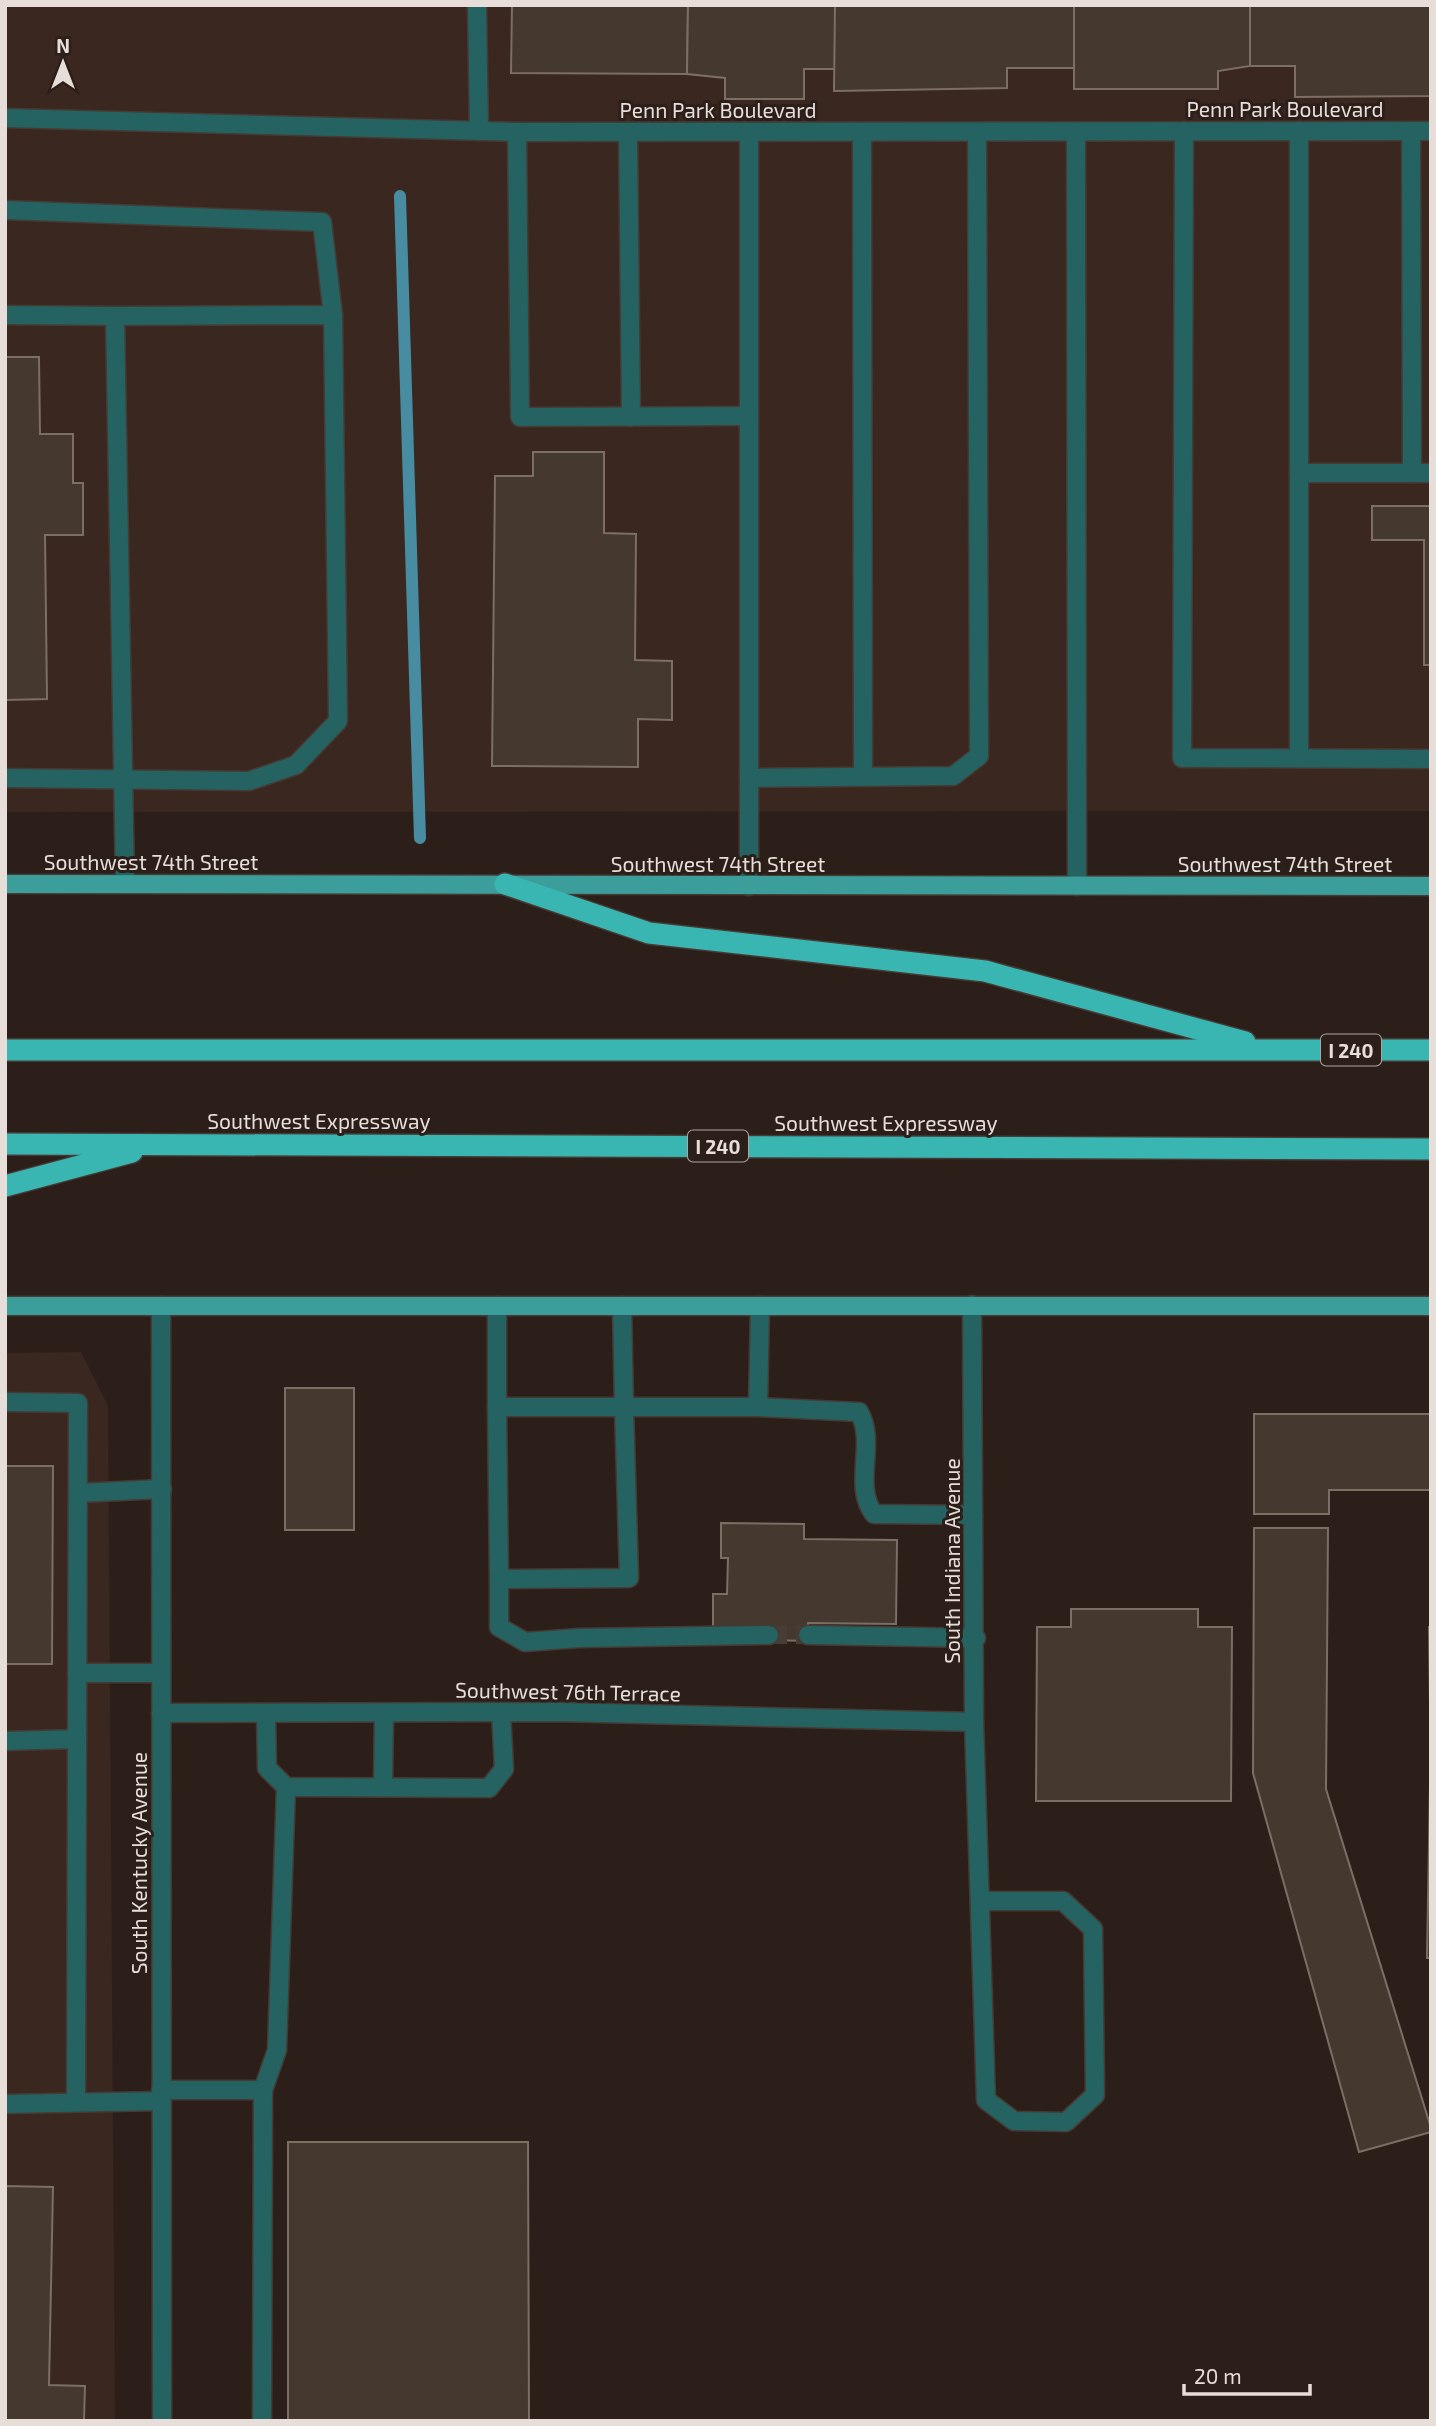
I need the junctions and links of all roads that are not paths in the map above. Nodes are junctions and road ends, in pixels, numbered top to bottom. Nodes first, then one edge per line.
1 (477, 5) edge
2 (5, 118) edge
3 (479, 131) junction
4 (1184, 131) junction
5 (1299, 131) junction
6 (1411, 131) junction
7 (1431, 131) edge
8 (517, 132) junction
9 (628, 132) junction
10 (749, 132) junction
11 (862, 132) junction
12 (977, 132) junction
13 (1076, 132) junction
14 (5, 210) edge
15 (5, 315) edge
16 (333, 315) junction
17 (115, 316) junction
18 (631, 416) junction
19 (749, 416) junction
20 (1412, 473) junction
21 (1431, 473) edge
22 (1299, 474) junction
23 (1299, 758) junction
24 (1431, 759) edge
25 (863, 777) junction
26 (5, 778) edge
27 (749, 778) junction
28 (123, 782) junction
29 (5, 884) edge
30 (125, 884) junction
31 (505, 884) junction
32 (749, 886) junction
33 (1077, 886) junction
34 (1431, 886) edge
35 (1271, 1049) junction
36 (5, 1050) edge
37 (1431, 1050) edge
38 (5, 1144) edge
39 (160, 1144) junction
40 (1431, 1149) edge
41 (5, 1186) edge
42 (972, 1305) junction
43 (5, 1306) edge
44 (161, 1306) junction
45 (497, 1306) junction
46 (622, 1306) junction
47 (760, 1306) junction
48 (1431, 1306) edge
49 (5, 1402) edge
50 (624, 1407) junction
51 (497, 1408) junction
52 (758, 1408) junction
53 (162, 1489) junction
54 (78, 1493) junction
55 (973, 1515) junction
56 (499, 1579) junction
57 (769, 1635) tunnel mouth
58 (808, 1635) tunnel mouth
59 (976, 1638) junction
60 (77, 1673) junction
61 (161, 1673) junction
62 (501, 1712) junction
63 (161, 1713) junction
64 (266, 1713) junction
65 (384, 1713) junction
66 (974, 1722) junction
67 (77, 1740) junction
68 (5, 1741) edge
69 (286, 1787) junction
70 (383, 1787) junction
71 (980, 1901) junction
72 (263, 2090) junction
73 (161, 2095) junction
74 (76, 2102) junction
75 (5, 2104) edge
76 (162, 2421) edge
77 (262, 2421) edge

1 - 3 street
2 - 3 street, Penn Park Boulevard
3 - 8 street, Penn Park Boulevard
4 - 5 street, Penn Park Boulevard
4 - 13 street, Penn Park Boulevard
4 - 23 street
5 - 6 street, Penn Park Boulevard
5 - 22 street
6 - 7 street, Penn Park Boulevard
6 - 20 street
8 - 9 street, Penn Park Boulevard
8 - 18 street
9 - 10 street, Penn Park Boulevard
9 - 18 street
10 - 11 street, Penn Park Boulevard
10 - 19 street
11 - 12 street, Penn Park Boulevard
11 - 25 street
12 - 13 street, Penn Park Boulevard
12 - 25 street
13 - 33 street
14 - 16 street
15 - 17 street
16 - 17 street
16 - 28 street
17 - 28 street
18 - 19 street
19 - 27 street
20 - 21 street
20 - 22 street
22 - 23 street
23 - 24 street
25 - 27 street
26 - 28 street
27 - 32 street
28 - 30 street
29 - 30 main road, Southwest 74th Street
30 - 31 main road, Southwest 74th Street
31 - 32 main road, Southwest 74th Street
31 - 35 highway
32 - 33 main road, Southwest 74th Street
33 - 34 main road, Southwest 74th Street
35 - 36 highway, I 240
35 - 37 highway, I 240
38 - 39 highway, Southwest Expressway / I 240
39 - 40 highway, Southwest Expressway / I 240
39 - 41 highway
42 - 47 main road
42 - 48 main road
42 - 55 street, South Indiana Avenue
43 - 44 main road
44 - 45 main road
44 - 53 street, South Kentucky Avenue
45 - 46 main road
45 - 51 street
46 - 47 main road
46 - 50 street
47 - 52 street
49 - 54 street
50 - 51 street
50 - 52 street
50 - 56 street
51 - 56 street
52 - 55 street
53 - 54 street
53 - 61 street, South Kentucky Avenue
54 - 60 street
55 - 59 street, South Indiana Avenue
56 - 57 street
58 - 59 street
59 - 66 street, South Indiana Avenue
60 - 61 street
60 - 67 street
61 - 63 street, South Kentucky Avenue
62 - 65 street, Southwest 76th Terrace
62 - 66 street, Southwest 76th Terrace
62 - 70 street
63 - 64 street, Southwest 76th Terrace
63 - 73 street, South Kentucky Avenue
64 - 65 street, Southwest 76th Terrace
64 - 69 street
65 - 70 street
66 - 71 street, South Indiana Avenue
67 - 68 street
67 - 74 street
69 - 70 street
69 - 72 street
71 - 71 street, South Indiana Avenue
72 - 73 street
72 - 77 street
73 - 74 street
73 - 76 street, South Kentucky Avenue
74 - 75 street

